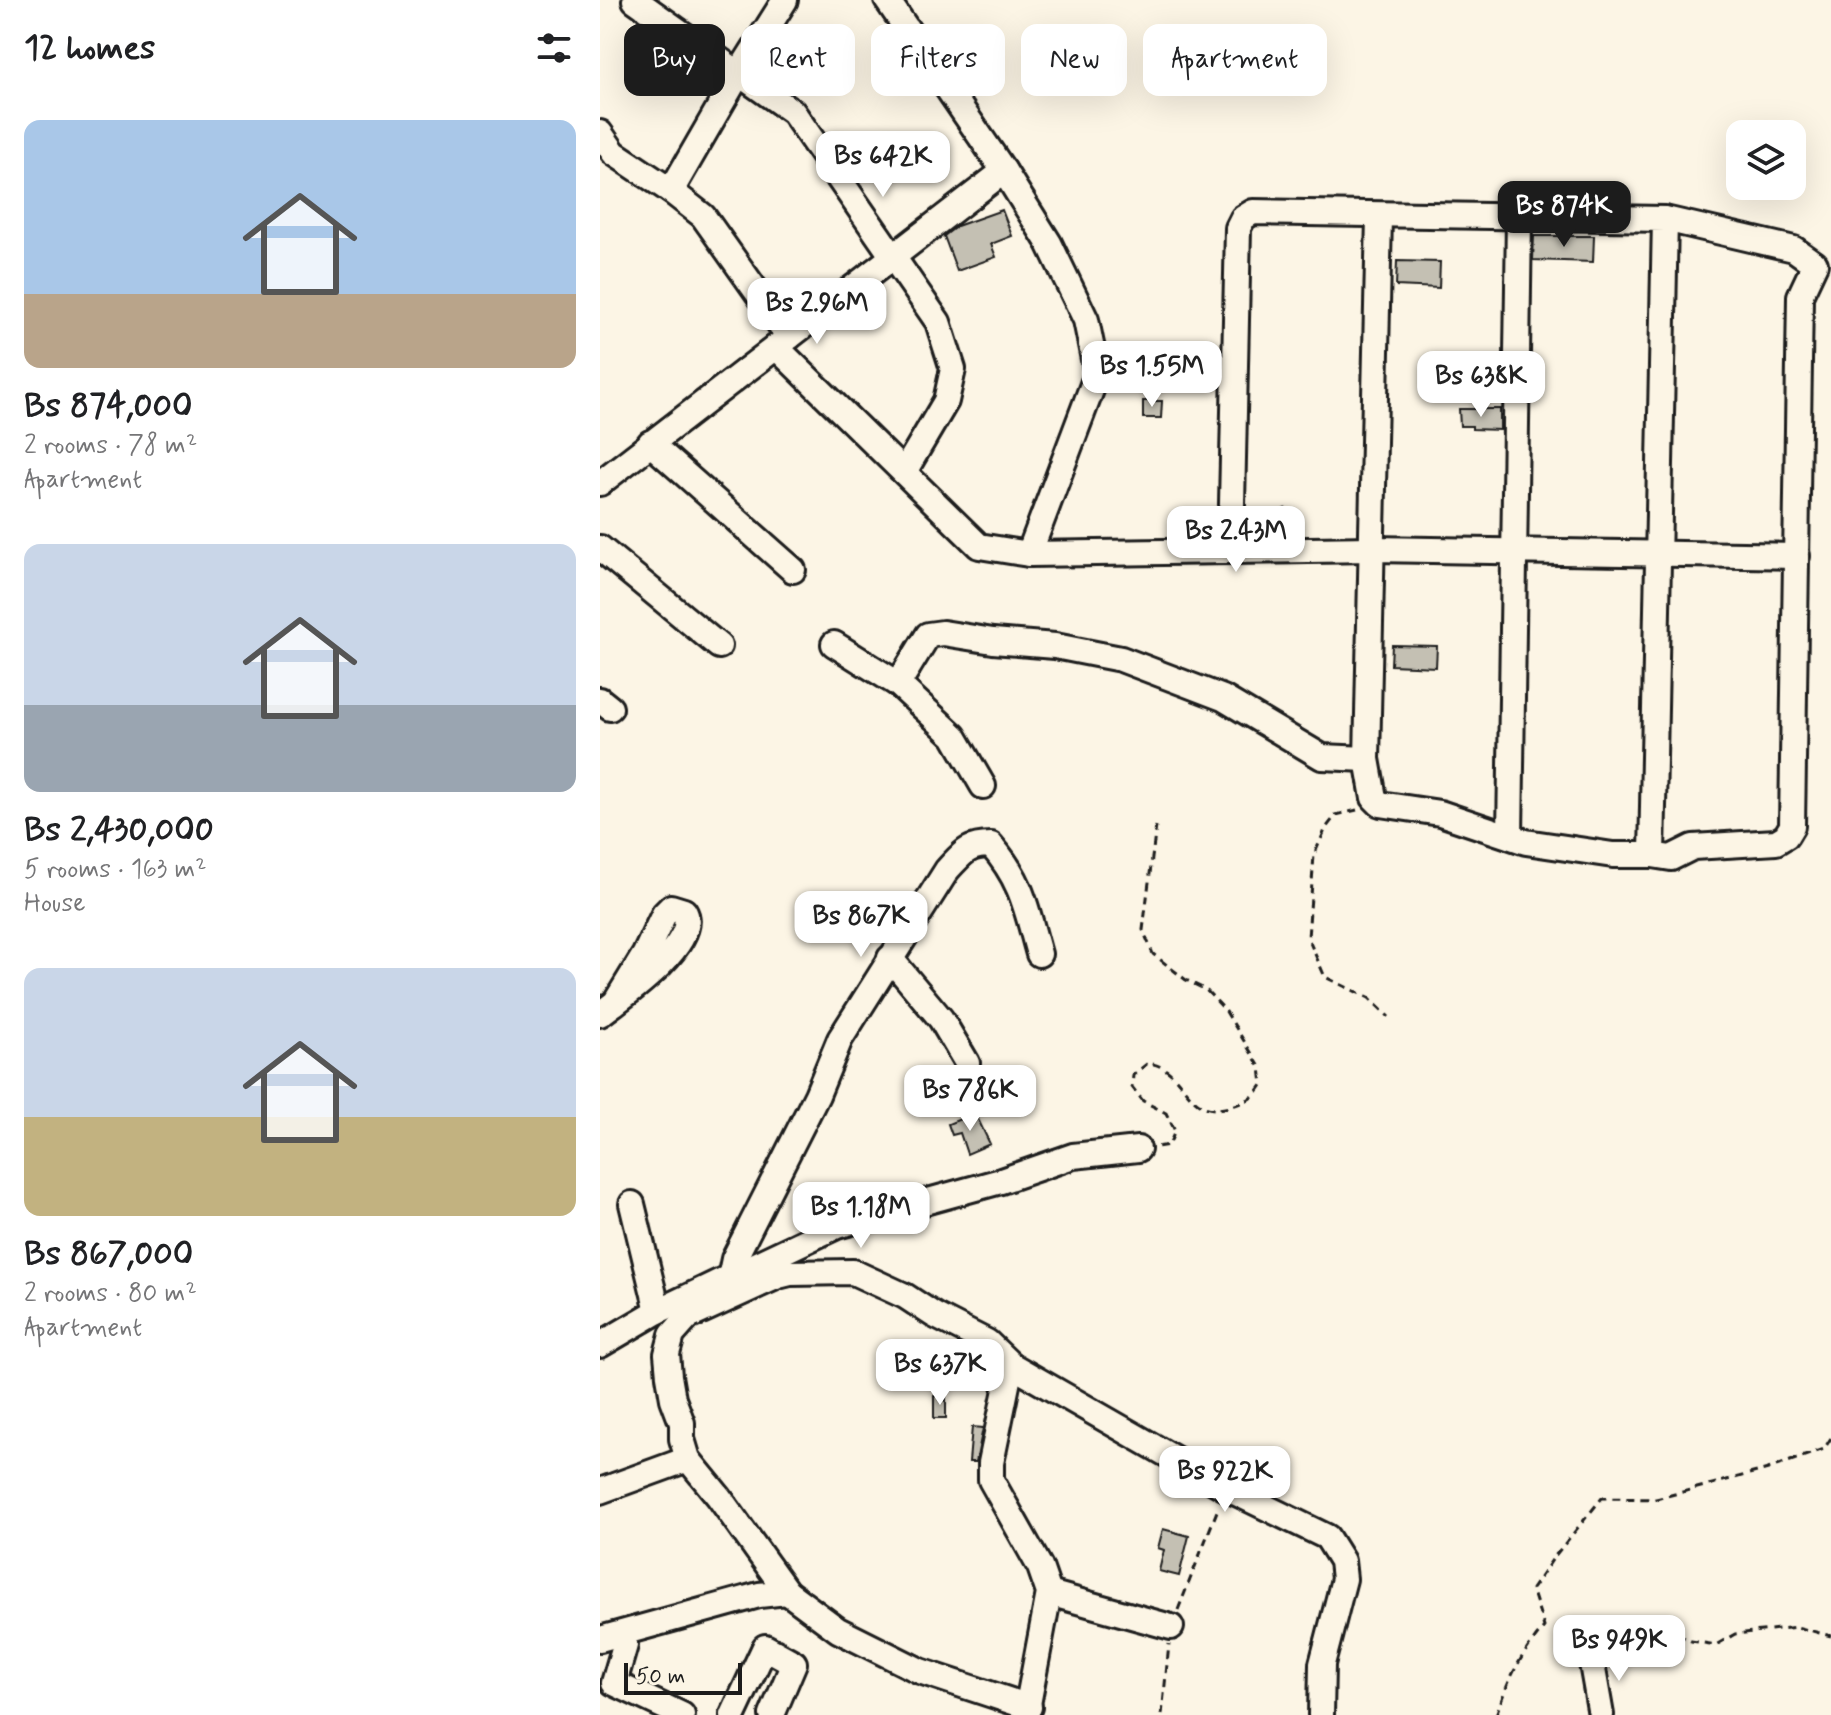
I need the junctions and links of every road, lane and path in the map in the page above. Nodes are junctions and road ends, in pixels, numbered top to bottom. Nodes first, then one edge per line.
1 (635, 0) edge
2 (785, 0) edge
3 (887, 0) edge
4 (739, 73) junction
5 (600, 133) edge
6 (1004, 171) junction
7 (671, 191) junction
8 (1379, 216) junction
9 (1519, 218) junction
10 (1665, 219) junction
11 (893, 256) junction
12 (1823, 270) edge
13 (783, 342) junction
14 (650, 443) junction
15 (904, 472) junction
16 (600, 483) edge
17 (600, 548) edge
18 (1373, 549) junction
19 (1231, 550) junction
20 (1514, 551) junction
21 (1657, 553) junction
22 (1029, 554) junction
23 (1797, 556) junction
24 (793, 570) dead end
25 (834, 644) dead end
26 (719, 646) dead end
27 (898, 684) junction
28 (1367, 759) junction
29 (983, 786) dead end
30 (1380, 804) junction
31 (1156, 826) dead end
32 (1510, 836) junction
33 (1652, 855) junction
34 (1039, 954) dead end
35 (890, 958) junction
36 (1389, 1017) dead end
37 (967, 1063) dead end
38 (1138, 1149) joint
39 (632, 1204) dead end
40 (730, 1278) junction
41 (658, 1311) junction
42 (600, 1345) edge
43 (1011, 1365) junction
44 (1831, 1438) edge
45 (688, 1459) junction
46 (1224, 1487) junction
47 (600, 1491) edge
48 (787, 1592) junction
49 (1049, 1593) junction
50 (1171, 1627) junction
51 (1831, 1636) edge
52 (610, 1637) edge
53 (1591, 1658) joint
54 (1027, 1711) edge
55 (682, 1715) edge
56 (733, 1715) edge
57 (772, 1715) edge
58 (1162, 1715) edge
59 (1321, 1715) edge
60 (1496, 1715) edge
61 (1601, 1715) edge

1 - 4 street
2 - 4 street
3 - 6 street
4 - 7 street
4 - 11 street
5 - 7 street
6 - 11 street
6 - 22 street
7 - 13 street
8 - 9 street
8 - 18 street
8 - 19 street
9 - 10 street
9 - 20 street
10 - 12 street
10 - 21 street
11 - 13 street
11 - 15 street
12 - 23 street
13 - 14 street
13 - 15 street
14 - 16 street
14 - 24 street
15 - 22 street
17 - 26 street
18 - 19 street
18 - 20 street
18 - 28 street
19 - 22 street
20 - 21 street
20 - 32 street
21 - 23 street
21 - 33 street
23 - 33 street
25 - 27 street
27 - 28 street
27 - 29 street
28 - 30 street
30 - 32 street
30 - 36 path
31 - 38 path
32 - 33 street
34 - 35 street
35 - 37 street
35 - 40 street
38 - 40 street
39 - 41 street
40 - 41 street
41 - 42 street
43 - 45 street
43 - 46 street
43 - 49 street
44 - 60 path
45 - 47 street
45 - 48 street
46 - 50 path
46 - 59 street
48 - 52 street
48 - 54 street
49 - 50 street
49 - 54 street
50 - 58 path
51 - 53 path
52 - 55 street
53 - 61 street
56 - 57 street

